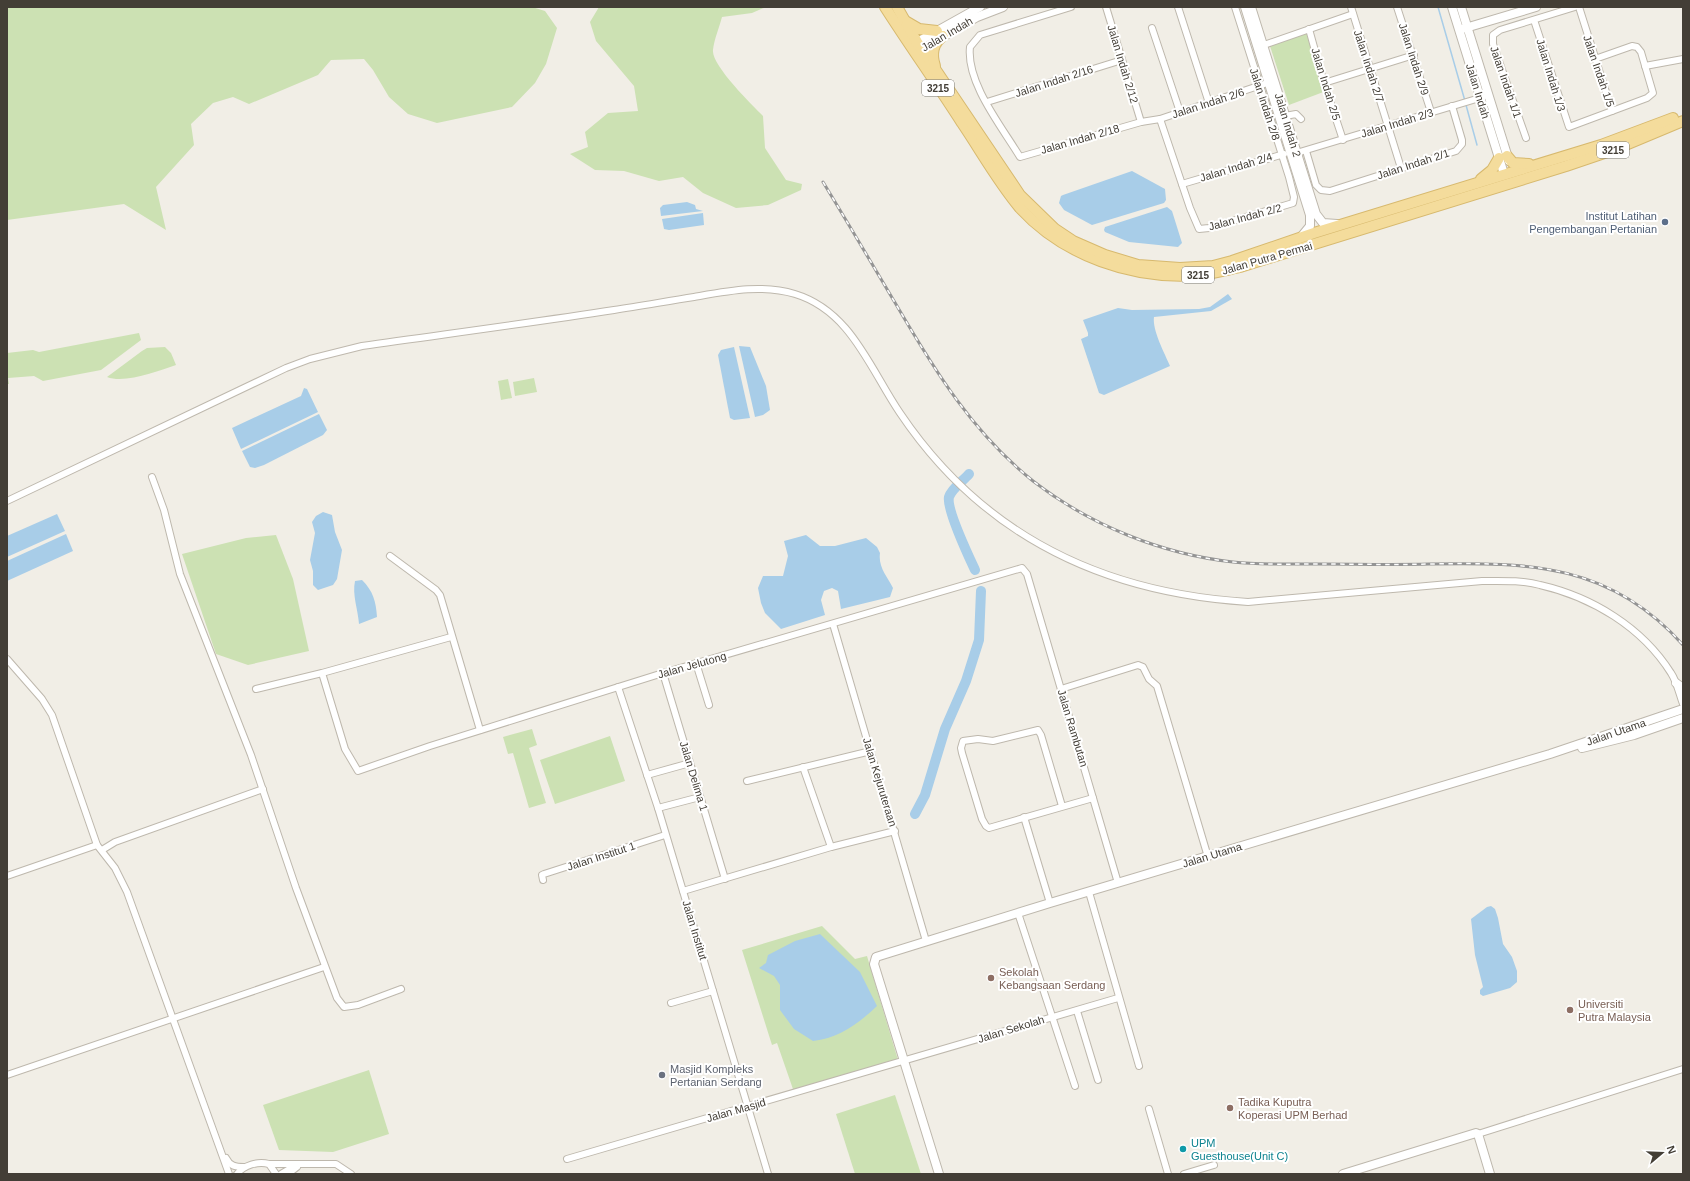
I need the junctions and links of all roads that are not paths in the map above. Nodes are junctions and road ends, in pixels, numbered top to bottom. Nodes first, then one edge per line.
1 (885, 7) edge
2 (897, 7) edge
3 (980, 7) edge
4 (1003, 7) edge
5 (1071, 7) edge
6 (1106, 7) edge
7 (1178, 7) edge
8 (1235, 7) edge
9 (1245, 7) edge
10 (1251, 7) edge
11 (1351, 7) edge
12 (1398, 7) edge
13 (1452, 7) edge
14 (1461, 7) edge
15 (1536, 7) edge
16 (1576, 7) edge
17 (1579, 7) edge
18 (1353, 14) junction
19 (904, 19) junction
20 (1534, 20) junction
21 (1152, 28) dead end
22 (1309, 29) junction
23 (1463, 29) junction
24 (940, 33) junction
25 (1260, 46) junction
26 (916, 47) junction
27 (1414, 55) junction
28 (1595, 58) junction
29 (1683, 59) edge
30 (1122, 60) junction
31 (1645, 66) junction
32 (1370, 69) junction
33 (937, 71) junction
34 (1271, 82) junction
35 (1324, 83) junction
36 (1259, 86) junction
37 (1484, 97) junction
38 (987, 102) junction
39 (1209, 103) junction
40 (1452, 106) junction
41 (1612, 111) junction
42 (1180, 112) junction
43 (1431, 112) junction
44 (1285, 116) junction
45 (1683, 117) edge
46 (1160, 119) junction
47 (1301, 119) dead end
48 (1683, 121) edge
49 (1141, 122) junction
50 (1388, 126) junction
51 (1526, 138) dead end
52 (1343, 140) junction
53 (1306, 151) junction
54 (1281, 154) junction
55 (1294, 154) junction
56 (1503, 157) junction
57 (1539, 163) junction
58 (1401, 168) junction
59 (1540, 174) junction
60 (1509, 175) junction
61 (1182, 184) junction
62 (1472, 185) junction
63 (1486, 190) junction
64 (1294, 200) joint
65 (1342, 224) junction
66 (1301, 237) junction
67 (152, 476) dead end
68 (7, 501) edge
69 (390, 556) dead end
70 (1027, 574) joint
71 (833, 624) junction
72 (452, 637) junction
73 (7, 659) edge
74 (696, 663) junction
75 (322, 673) junction
76 (663, 673) junction
77 (618, 687) junction
78 (1061, 689) junction
79 (1680, 689) edge
80 (256, 690) dead end
81 (1683, 704) edge
82 (709, 705) dead end
83 (1683, 709) edge
84 (1683, 718) edge
85 (480, 730) junction
86 (871, 751) junction
87 (1550, 754) junction
88 (690, 763) junction
89 (803, 767) junction
90 (647, 775) junction
91 (747, 781) dead end
92 (263, 789) junction
93 (700, 796) junction
94 (1093, 798) junction
95 (1062, 806) junction
96 (658, 808) junction
97 (1024, 817) junction
98 (895, 831) junction
99 (665, 835) junction
100 (97, 845) junction
101 (831, 848) junction
102 (102, 850) junction
103 (1208, 857) junction
104 (7, 876) edge
105 (725, 879) junction
106 (543, 880) dead end
107 (1118, 883) junction
108 (683, 891) junction
109 (1089, 892) junction
110 (1050, 903) junction
111 (1018, 912) junction
112 (926, 941) junction
113 (324, 967) junction
114 (401, 989) dead end
115 (713, 991) junction
116 (1118, 998) junction
117 (671, 1003) dead end
118 (1077, 1011) junction
119 (173, 1017) junction
120 (1052, 1017) junction
121 (905, 1061) junction
122 (1139, 1066) dead end
123 (1683, 1069) edge
124 (7, 1075) edge
125 (1098, 1080) dead end
126 (1075, 1086) dead end
127 (749, 1107) junction
128 (1149, 1109) dead end
129 (925, 1134) junction
130 (1478, 1134) junction
131 (221, 1149) junction
132 (567, 1159) dead end
133 (301, 1163) junction
134 (269, 1164) junction
135 (1214, 1165) dead end
136 (246, 1167) junction
137 (229, 1174) edge
138 (237, 1174) edge
139 (276, 1174) edge
140 (281, 1174) edge
141 (288, 1174) edge
142 (351, 1174) edge
143 (768, 1174) edge
144 (934, 1174) edge
145 (939, 1174) edge
146 (1168, 1174) edge
147 (1184, 1174) edge
148 (1343, 1174) edge
149 (1490, 1174) edge

1 - 26 main road, Jalan Putra Permai / 3215
2 - 19 main road, Jalan Putra Permai / 3215
3 - 24 street, Jalan Indah
4 - 24 street, Jalan Indah
5 - 38 street
6 - 30 street, Jalan Indah 2/12
7 - 39 street
8 - 36 street, Jalan Indah 2/8
9 - 25 street, Jalan Indah 2
10 - 25 street, Jalan Indah 2
11 - 18 street, Jalan Indah 2/7
12 - 27 street, Jalan Indah 2/9
13 - 23 street, Jalan Indah
14 - 23 street, Jalan Indah
15 - 23 street
16 - 20 street
17 - 28 street, Jalan Indah 1/5
18 - 22 street
18 - 32 street, Jalan Indah 2/7
19 - 24 main road
19 - 26 main road, Jalan Putra Permai / 3215
20 - 41 street, Jalan Indah 1/3
20 - 51 street, Jalan Indah 1/1
21 - 42 street
22 - 25 street
22 - 35 street, Jalan Indah 2/5
23 - 37 street, Jalan Indah
24 - 26 street, Jalan Indah
24 - 33 main road
25 - 34 street, Jalan Indah 2
26 - 33 main road, Jalan Putra Permai / 3215
26 - 63 main road, Jalan Putra Permai / 3215
27 - 32 street
27 - 43 street, Jalan Indah 2/9
28 - 31 street
28 - 41 street, Jalan Indah 1/5
29 - 31 street
30 - 38 street, Jalan Indah 2/16
30 - 49 street, Jalan Indah 2/12
31 - 41 street, Jalan Indah 1/5
32 - 35 street
32 - 50 street, Jalan Indah 2/7
33 - 66 main road, Jalan Putra Permai / 3215
34 - 36 street, Jalan Indah 2/6
34 - 44 street, Jalan Indah 2
34 - 55 street, Jalan Indah 2
35 - 52 street, Jalan Indah 2/5
36 - 39 street, Jalan Indah 2/6
36 - 54 street, Jalan Indah 2/8
37 - 40 street, Jalan Indah 2/3
37 - 56 street, Jalan Indah
38 - 49 street, Jalan Indah 2/18
39 - 42 street, Jalan Indah 2/6
40 - 43 street, Jalan Indah 2/3
40 - 58 street, Jalan Indah 2/1
42 - 46 street, Jalan Indah 2/6
43 - 50 street, Jalan Indah 2/3
44 - 47 street
44 - 55 street, Jalan Indah 2
45 - 57 main road, Jalan Putra Permai / 3215
46 - 49 street, Jalan Indah 2/6
46 - 61 street
48 - 59 main road, Jalan Putra Permai / 3215
50 - 52 street, Jalan Indah 2/3
50 - 58 street, Jalan Indah 2/7
52 - 53 street, Jalan Indah 2/3
53 - 55 street, Jalan Indah 2/4
53 - 58 street, Jalan Indah 2/1
54 - 55 street, Jalan Indah 2/4
54 - 61 street, Jalan Indah 2/4
54 - 64 street, Jalan Indah 2/8
55 - 65 street, Jalan Indah 2
55 - 66 street, Jalan Indah 2
56 - 57 main road
56 - 60 street, Jalan Indah
56 - 62 main road
57 - 60 main road, Jalan Putra Permai / 3215
59 - 60 main road
59 - 63 main road, Jalan Putra Permai / 3215
60 - 62 main road, Jalan Putra Permai / 3215
60 - 63 main road
61 - 64 street, Jalan Indah 2/2
62 - 65 main road, Jalan Putra Permai / 3215
65 - 66 main road, Jalan Putra Permai / 3215
67 - 92 street
68 - 79 street
69 - 72 street
70 - 71 street, Jalan Jelutong
70 - 78 street, Jalan Rambutan
71 - 74 street, Jalan Jelutong
71 - 86 street, Jalan Kejuruteraan
72 - 75 street
72 - 85 street
73 - 100 street
74 - 76 street, Jalan Jelutong
74 - 82 street
75 - 80 street
75 - 85 street, Jalan Jelutong
76 - 77 street, Jalan Jelutong
76 - 88 street, Jalan Delima 1
77 - 85 street, Jalan Jelutong
77 - 90 street, Jalan Institut
78 - 94 street, Jalan Rambutan
78 - 103 street
79 - 81 street
83 - 87 street, Jalan Utama
84 - 87 street, Jalan Utama
86 - 89 street
86 - 98 street, Jalan Kejuruteraan
87 - 103 street, Jalan Utama
88 - 90 street
88 - 93 street, Jalan Delima 1
89 - 91 street
89 - 101 street
90 - 96 street, Jalan Institut
92 - 102 street
92 - 113 street
93 - 96 street
93 - 105 street, Jalan Delima 1
94 - 95 street
94 - 107 street, Jalan Rambutan
95 - 97 street
95 - 97 street
96 - 99 street, Jalan Institut
97 - 110 street
98 - 101 street
98 - 112 street, Jalan Kejuruteraan
99 - 106 street, Jalan Institut 1
99 - 108 street, Jalan Institut
100 - 102 street
100 - 104 street
101 - 105 street
102 - 119 street
103 - 107 street, Jalan Utama
105 - 108 street
107 - 109 street, Jalan Utama
108 - 115 street, Jalan Institut
109 - 110 street, Jalan Utama
109 - 116 street
110 - 111 street, Jalan Utama
111 - 112 street, Jalan Utama
111 - 120 street
112 - 121 street, Jalan Utama
113 - 114 street
113 - 119 street
115 - 117 street
115 - 127 street, Jalan Institut
116 - 118 street, Jalan Sekolah
116 - 122 street
118 - 120 street, Jalan Sekolah
118 - 125 street
119 - 124 street
119 - 131 street
120 - 121 street, Jalan Sekolah
120 - 126 street
121 - 127 street, Jalan Masjid
121 - 129 street
123 - 130 street
127 - 132 street, Jalan Masjid
127 - 143 street, Jalan Institut
128 - 146 street
129 - 144 street
129 - 145 street
130 - 148 street
130 - 149 street
131 - 136 street
131 - 137 street
133 - 134 street
133 - 140 street
133 - 141 street
133 - 142 street
134 - 136 street
134 - 139 street
135 - 147 street
136 - 138 street

